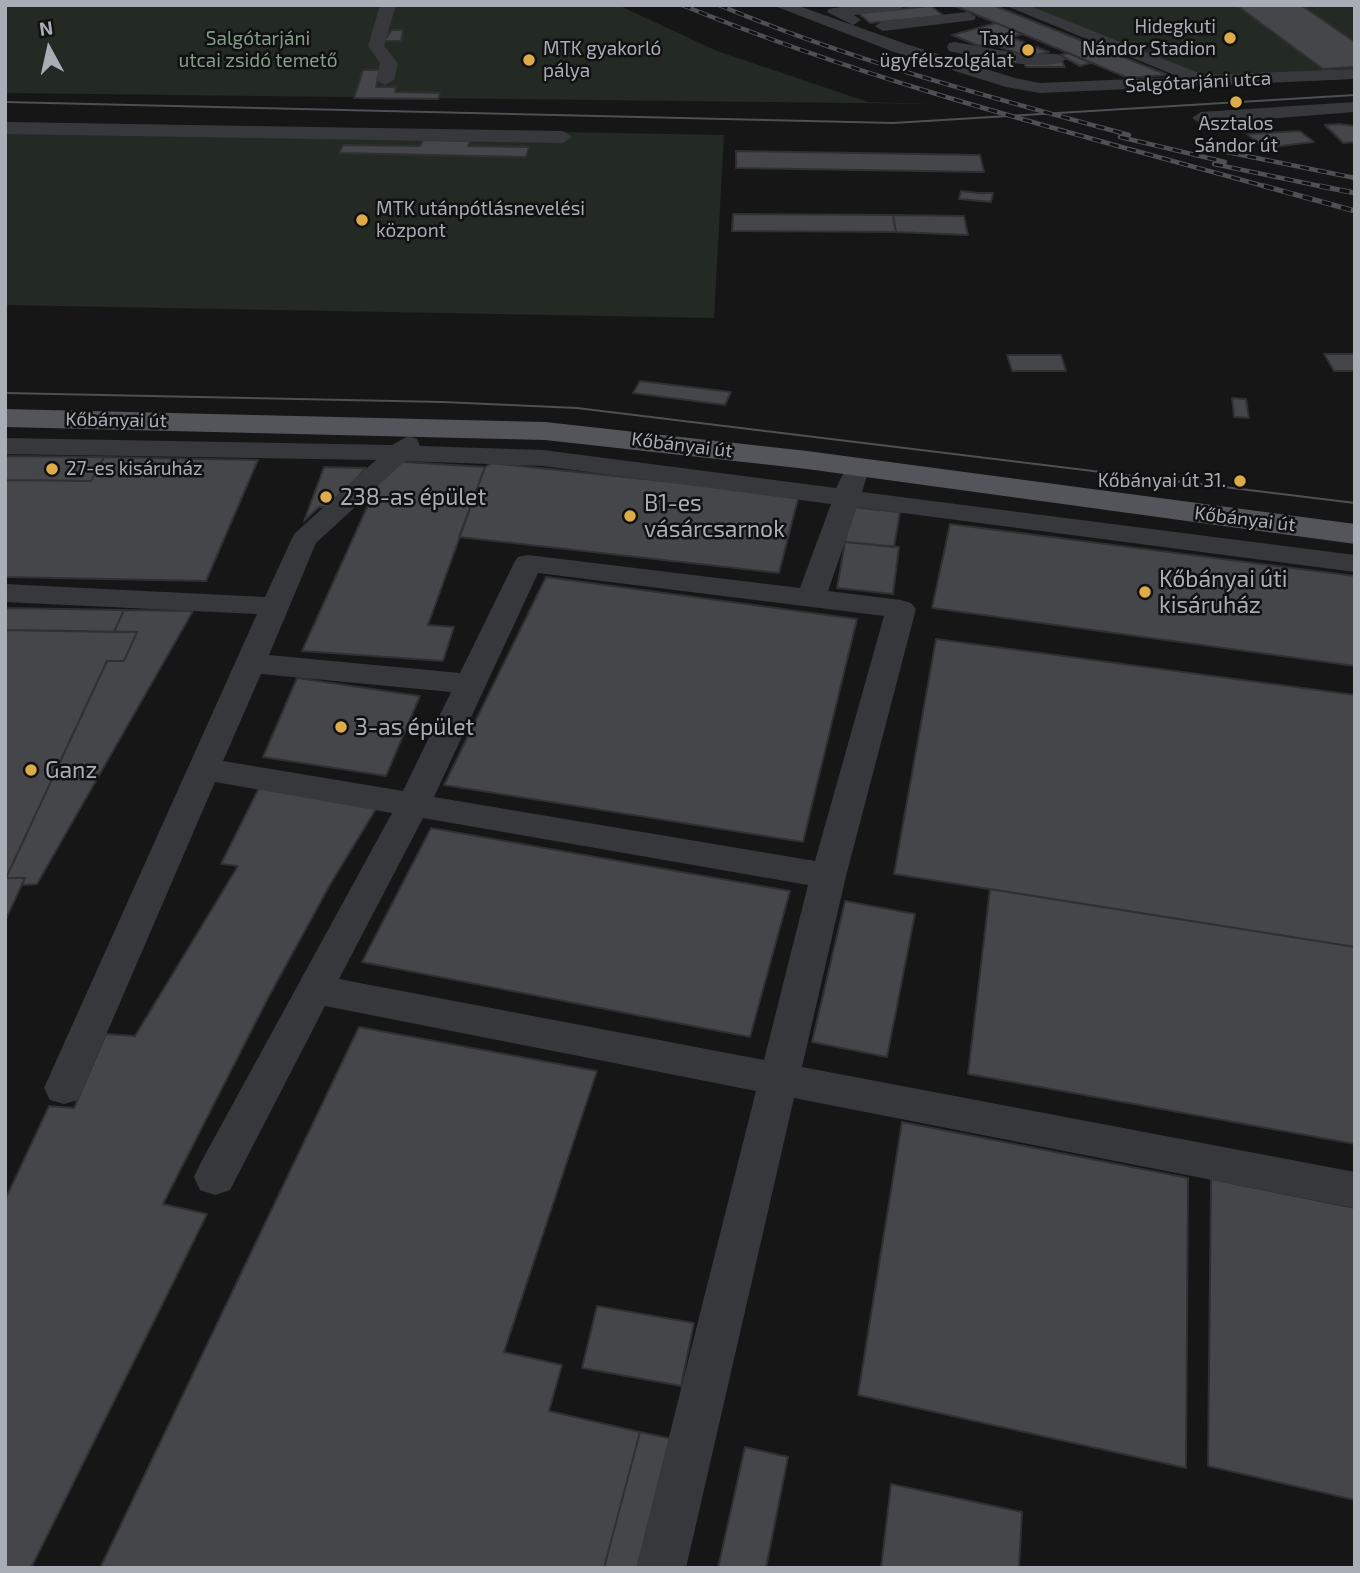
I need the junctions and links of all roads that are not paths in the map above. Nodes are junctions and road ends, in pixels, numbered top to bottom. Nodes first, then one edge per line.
1 (388, 5) edge
2 (780, 5) edge
3 (898, 5) edge
4 (1012, 5) edge
5 (968, 17) dead end
6 (883, 26) junction
7 (1057, 59) dead end
8 (1355, 74) edge
9 (385, 80) dead end
10 (1208, 82) junction
11 (1355, 107) edge
12 (1201, 118) dead end
13 (5, 128) edge
14 (563, 138) dead end
15 (5, 418) edge
16 (410, 439) junction
17 (5, 446) edge
18 (852, 481) junction
19 (1355, 534) edge
20 (1355, 564) edge
21 (5, 593) edge
22 (811, 597) junction
23 (274, 606) junction
24 (250, 663) junction
25 (471, 684) junction
26 (204, 769) junction
27 (413, 805) junction
28 (828, 876) junction
29 (314, 989) junction
30 (779, 1078) junction
31 (64, 1088) dead end
32 (215, 1177) dead end
33 (1355, 1190) edge
34 (661, 1568) edge

1 - 9 street
2 - 10 street, Salgótarjáni utca
3 - 6 street
4 - 10 street
5 - 6 street
6 - 7 street
8 - 10 street, Salgótarjáni utca
11 - 12 street, Salgótarjáni utca
13 - 14 street
15 - 16 main road, Kőbányai út
16 - 17 street
16 - 18 main road, Kőbányai út
16 - 23 street
18 - 19 main road, Kőbányai út
18 - 20 street
18 - 22 street
21 - 23 street
22 - 25 street
22 - 28 street
23 - 24 street
24 - 25 street
24 - 26 street
25 - 27 street
26 - 27 street
26 - 31 street
27 - 28 street
27 - 29 street
28 - 30 street
29 - 30 street
29 - 32 street
30 - 33 street
30 - 34 street

